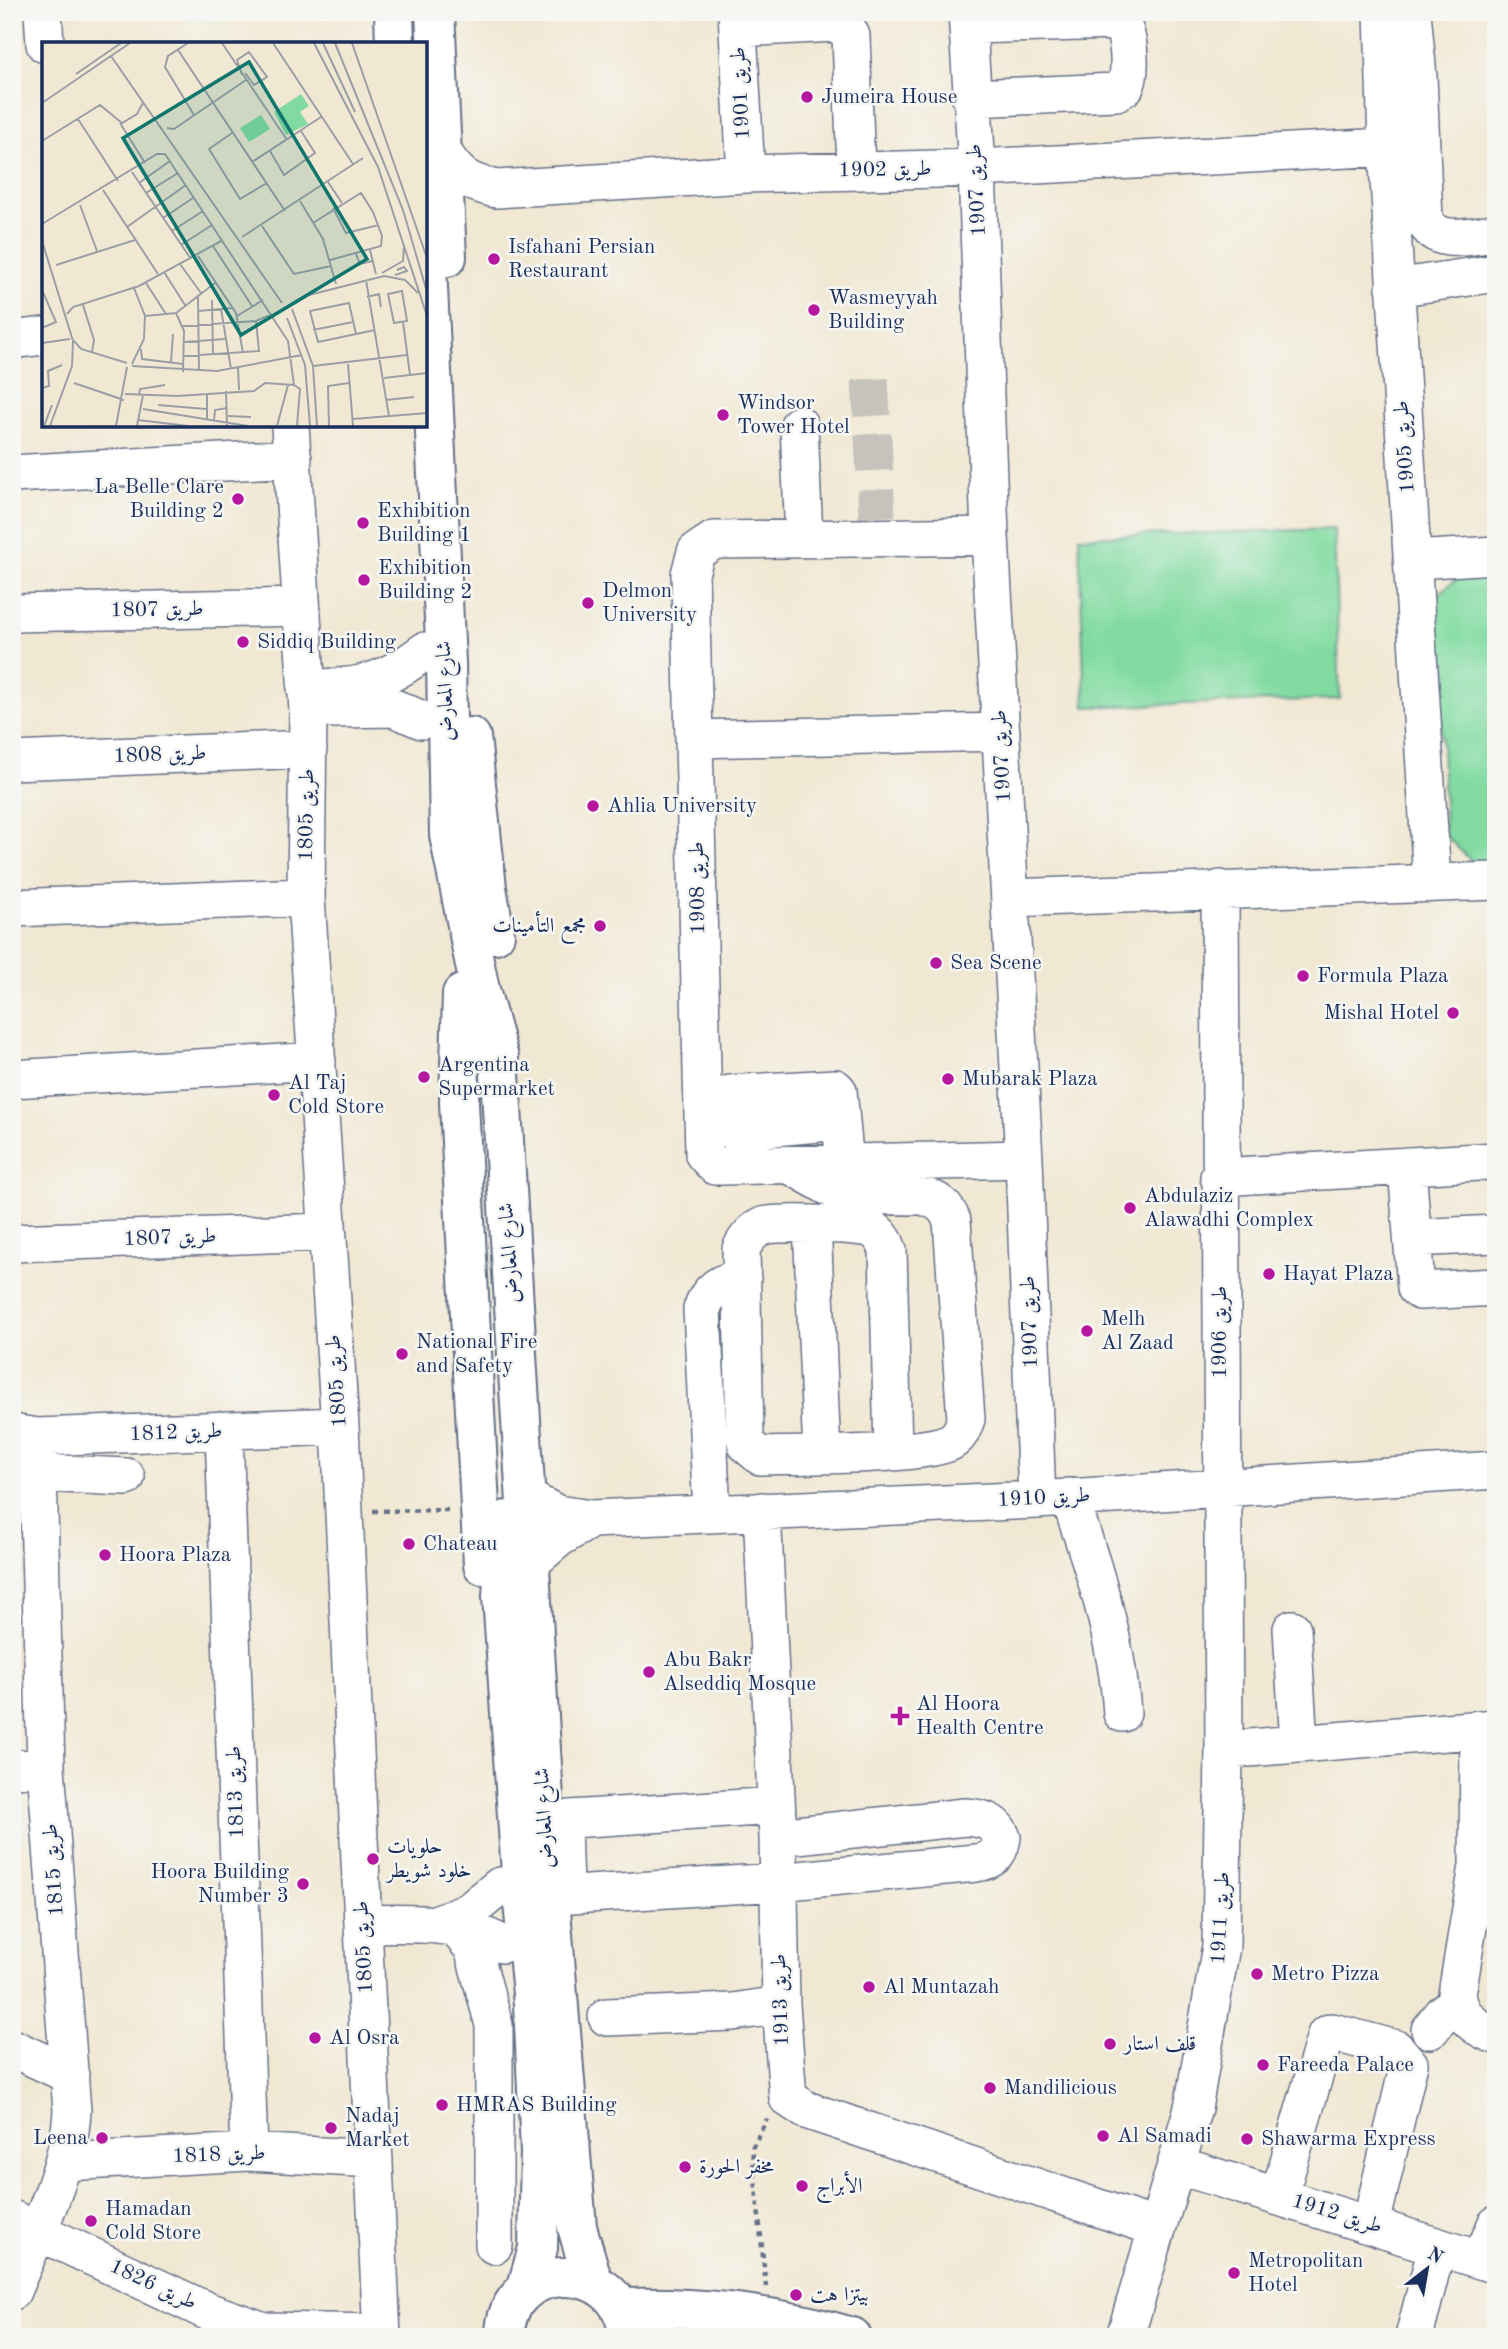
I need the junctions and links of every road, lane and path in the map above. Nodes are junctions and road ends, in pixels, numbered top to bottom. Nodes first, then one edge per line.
1 (43, 12) edge
2 (394, 12) edge
3 (412, 12) edge
4 (435, 12) edge
5 (1383, 12) edge
6 (1412, 12) edge
7 (968, 19) edge
8 (737, 20) edge
9 (45, 42) edge
10 (395, 42) edge
11 (413, 42) edge
12 (1401, 78) junction
13 (971, 98) junction
14 (1387, 147) junction
15 (441, 149) junction
16 (977, 169) junction
17 (856, 171) junction
18 (746, 174) junction
19 (496, 189) junction
20 (435, 229) edge
21 (1429, 232) junction
22 (1496, 233) edge
23 (1392, 236) junction
24 (1496, 273) edge
25 (1395, 288) junction
26 (42, 336) edge
27 (12, 340) edge
28 (799, 425) dead end
29 (416, 427) edge
30 (292, 441) edge
31 (12, 474) edge
32 (990, 536) junction
33 (804, 538) junction
34 (1496, 555) edge
35 (1413, 559) junction
36 (301, 607) junction
37 (12, 613) edge
38 (425, 651) junction
39 (307, 700) junction
40 (422, 720) junction
41 (1001, 732) junction
42 (694, 739) junction
43 (308, 749) junction
44 (12, 761) edge
45 (1496, 881) edge
46 (1432, 882) junction
47 (1220, 889) junction
48 (306, 897) junction
49 (1010, 898) junction
50 (12, 908) edge
51 (462, 994) junction
52 (317, 1061) junction
53 (12, 1079) edge
54 (840, 1121) dead end
55 (1024, 1159) junction
56 (1496, 1161) edge
57 (845, 1164) junction
58 (790, 1165) junction
59 (1406, 1166) junction
60 (1219, 1177) junction
61 (811, 1224) junction
62 (327, 1232) junction
63 (1496, 1234) edge
64 (1413, 1238) junction
65 (12, 1243) edge
66 (742, 1264) junction
67 (1496, 1287) edge
68 (340, 1426) junction
69 (224, 1431) junction
70 (29, 1447) edge
71 (893, 1451) junction
72 (822, 1454) junction
73 (1496, 1470) edge
74 (126, 1477) dead end
75 (1221, 1486) junction
76 (527, 1498) junction
77 (1053, 1499) junction
78 (481, 1509) junction
79 (344, 1511) junction
80 (762, 1511) junction
81 (712, 1514) junction
82 (591, 1519) junction
83 (530, 1563) junction
84 (1292, 1629) dead end
85 (1122, 1713) dead end
86 (1487, 1728) edge
87 (1299, 1744) junction
88 (1224, 1751) junction
89 (29, 1768) edge
90 (777, 1821) junction
91 (778, 1882) junction
92 (500, 1886) junction
93 (363, 1923) junction
94 (446, 1925) junction
95 (502, 1944) junction
96 (533, 2004) junction
97 (781, 2004) junction
98 (1458, 2004) junction
99 (607, 2017) dead end
100 (1430, 2030) dead end
101 (1496, 2035) edge
102 (12, 2048) edge
103 (70, 2076) junction
104 (788, 2098) junction
105 (249, 2152) junction
106 (374, 2159) junction
107 (65, 2162) junction
108 (1177, 2165) junction
109 (1279, 2196) junction
110 (1371, 2224) junction
111 (25, 2225) edge
112 (1496, 2225) edge
113 (1155, 2227) junction
114 (494, 2245) dead end
115 (1437, 2247) junction
116 (1488, 2262) edge
117 (593, 2282) junction
118 (526, 2290) junction
119 (12, 2291) edge
120 (769, 2317) junction
121 (624, 2322) edge
122 (201, 2324) edge
123 (382, 2335) edge
124 (505, 2337) edge
125 (852, 2337) edge
126 (1125, 2337) edge
127 (1414, 2337) edge

1 - 9 street
2 - 10 main road
3 - 11 main road
4 - 15 main road, شارع المعارض
5 - 12 street, طريق 1905
6 - 12 street
7 - 13 street, طريق 1907
7 - 13 street
8 - 17 street
8 - 18 street, طريق 1901
12 - 14 street, طريق 1905
12 - 21 street
13 - 16 street, طريق 1907
14 - 16 street, طريق 1902
14 - 23 street, طريق 1905
15 - 19 street, طريق 1902
15 - 20 main road, شارع المعارض
16 - 17 street, طريق 1902
16 - 32 street, طريق 1907
17 - 18 street, طريق 1902
18 - 19 street, طريق 1902
19 - 20 street
20 - 76 main road, شارع المعارض
21 - 22 street
21 - 23 street
23 - 25 street, طريق 1905
24 - 25 street
25 - 35 street, طريق 1905
26 - 27 street
28 - 33 street
29 - 38 main road, شارع المعارض
30 - 31 street
30 - 36 street, طريق 1805
32 - 33 street, طريق 1908
32 - 41 street, طريق 1907
33 - 42 street, طريق 1908
34 - 35 street
35 - 46 street, طريق 1905
36 - 37 street, طريق 1807
36 - 39 street, طريق 1805
38 - 39 street
38 - 40 main road, شارع المعارض
39 - 40 street
39 - 43 street, طريق 1805
40 - 51 main road, شارع المعارض
41 - 42 street
41 - 49 street, طريق 1907
42 - 58 street, طريق 1908
43 - 44 street, طريق 1808
43 - 48 street, طريق 1805
45 - 46 street
46 - 47 street
47 - 49 street
47 - 60 street, طريق 1906
48 - 50 street
48 - 52 street, طريق 1805
49 - 55 street, طريق 1907
51 - 78 main road
51 - 96 main road, شارع المعارض
52 - 53 street
52 - 62 street, طريق 1805
54 - 57 street
55 - 57 street, طريق 1908
55 - 77 street, طريق 1907
56 - 59 street
57 - 58 street, طريق 1908
58 - 71 street
59 - 60 street
59 - 64 street
60 - 75 street, طريق 1906
61 - 66 street
61 - 71 street
61 - 72 street
62 - 65 street, طريق 1807
62 - 68 street, طريق 1805
63 - 64 street
64 - 67 street
66 - 72 street
66 - 81 street
68 - 69 street, طريق 1812
68 - 79 street, طريق 1805
69 - 70 street, طريق 1812
69 - 105 street, طريق 1813
70 - 74 street
70 - 89 street, طريق 1815
71 - 72 street
73 - 75 street, طريق 1910
75 - 77 street, طريق 1910
75 - 88 street, طريق 1911
76 - 82 street, طريق 1910
76 - 83 main road, شارع المعارض
77 - 80 street, طريق 1910
77 - 85 street, طريق 1907
78 - 79 path
78 - 92 main road
79 - 93 street, طريق 1805
80 - 81 street, طريق 1910
80 - 90 street, طريق 1913
81 - 82 street, طريق 1910
82 - 83 street, طريق 1910
83 - 117 main road, شارع المعارض
84 - 87 street
86 - 87 street
86 - 98 street
87 - 88 street
88 - 108 street, طريق 1911
89 - 103 street, طريق 1815
90 - 91 street, طريق 1913
90 - 91 street
90 - 91 street
91 - 97 street, طريق 1913
92 - 94 street
92 - 95 main road
93 - 94 street
93 - 106 street, طريق 1805
94 - 95 street
94 - 114 street
95 - 96 main road
96 - 118 main road, شارع المعارض
97 - 99 street
97 - 104 street, طريق 1913
98 - 100 street
98 - 101 street
102 - 103 street
103 - 107 street, طريق 1815
104 - 113 street
104 - 120 path
105 - 106 street, طريق 1818
105 - 107 street, طريق 1818
106 - 123 street, طريق 1805
107 - 111 street, طريق 1815
108 - 109 street, طريق 1912
108 - 113 street, طريق 1911
109 - 110 street, طريق 1912
109 - 110 street
110 - 115 street, طريق 1912
111 - 119 street, طريق 1815
111 - 122 street, طريق 1826
112 - 116 street
113 - 126 street, طريق 1911
115 - 116 street, طريق 1912
115 - 127 street
117 - 118 main road
117 - 121 main road
118 - 124 main road, شارع المعارض
120 - 121 main road
120 - 125 main road
122 - 123 street, طريق 1826

